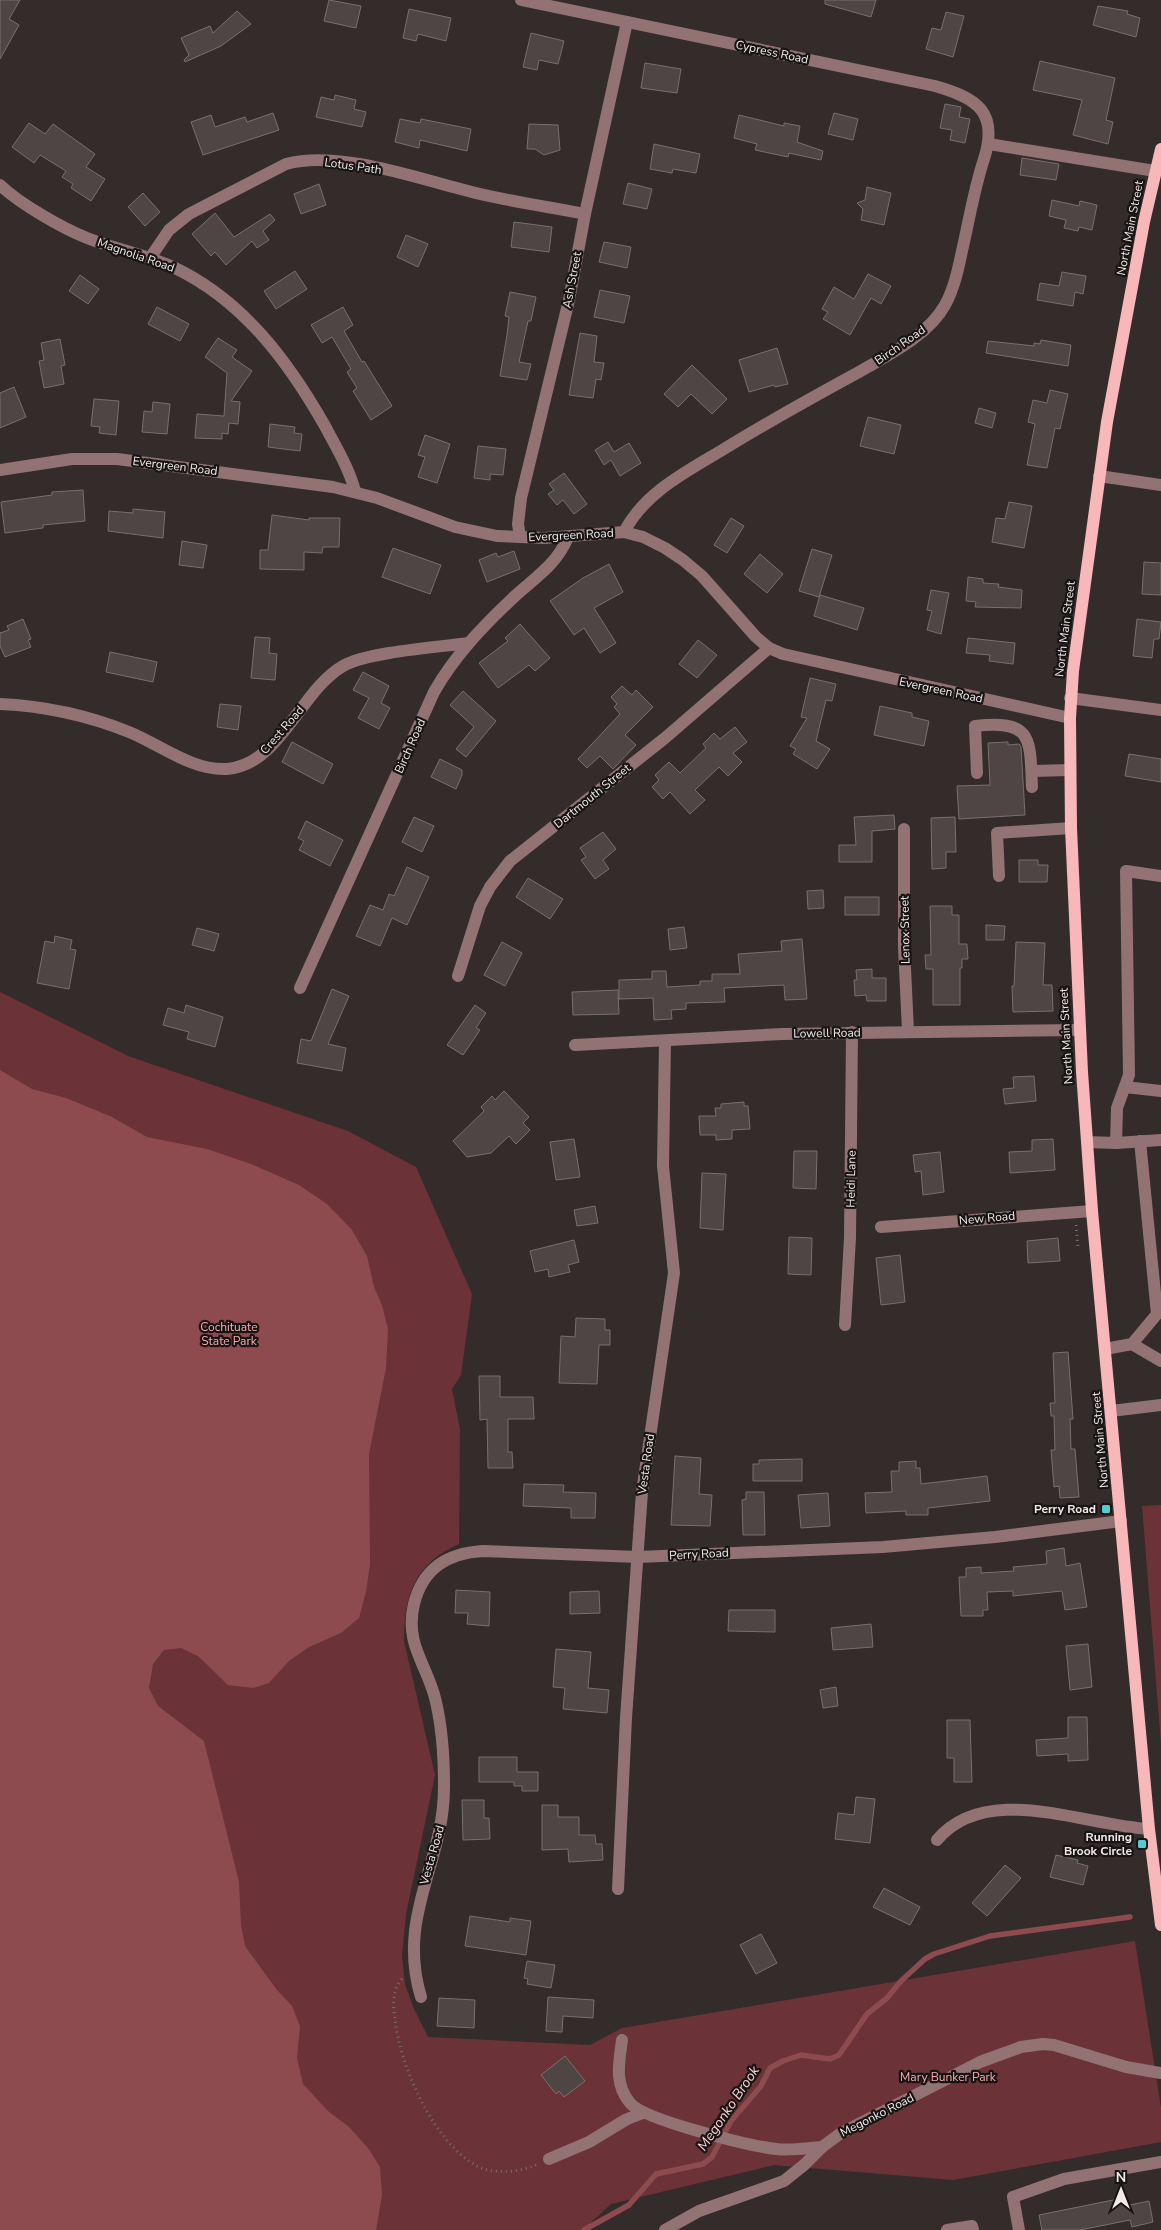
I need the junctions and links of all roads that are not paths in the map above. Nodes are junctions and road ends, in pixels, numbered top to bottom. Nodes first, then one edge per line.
1 (521, 0) edge
2 (627, 22) junction
3 (989, 144) junction
4 (1161, 149) edge
5 (1155, 171) junction
6 (0, 185) edge
7 (585, 214) junction
8 (150, 258) junction
9 (0, 470) edge
10 (1099, 476) junction
11 (1161, 485) edge
12 (354, 491) junction
13 (624, 532) junction
14 (520, 537) junction
15 (568, 537) junction
16 (469, 642) junction
17 (769, 648) junction
18 (1070, 698) junction
19 (0, 704) edge
20 (1161, 710) edge
21 (1070, 718) junction
22 (1070, 770) junction
23 (1032, 771) junction
24 (977, 773) dead end
25 (1032, 787) dead end
26 (1071, 828) junction
27 (904, 829) dead end
28 (999, 876) dead end
29 (1161, 876) edge
30 (458, 976) dead end
31 (300, 988) dead end
32 (1079, 1030) junction
33 (852, 1032) junction
34 (908, 1032) junction
35 (665, 1041) junction
36 (575, 1045) dead end
37 (1125, 1088) junction
38 (1161, 1090) edge
39 (1161, 1140) edge
40 (1140, 1141) junction
41 (1087, 1142) junction
42 (1116, 1143) junction
43 (1092, 1211) junction
44 (881, 1227) dead end
45 (1159, 1314) edge
46 (844, 1325) dead end
47 (1132, 1344) junction
48 (1105, 1349) junction
49 (1161, 1361) edge
50 (1161, 1405) edge
51 (1111, 1411) junction
52 (1121, 1520) junction
53 (638, 1557) junction
54 (431, 1570) joint
55 (1149, 1829) junction
56 (937, 1840) dead end
57 (618, 1889) dead end
58 (1161, 1925) edge
59 (421, 1997) dead end
60 (622, 2040) dead end
61 (1161, 2073) edge
62 (643, 2113) junction
63 (822, 2147) junction
64 (549, 2159) road end
65 (1161, 2162) edge
66 (665, 2230) edge
67 (947, 2230) edge
68 (973, 2230) edge
69 (1019, 2230) edge

1 - 2 street, Cypress Road
2 - 3 street, Cypress Road
2 - 7 street, Ash Street
3 - 5 street
3 - 13 street, Birch Road
4 - 5 main road, North Main Street
5 - 10 main road, North Main Street
6 - 8 street, Magnolia Road
7 - 8 street, Lotus Path
7 - 14 street, Ash Street
8 - 12 street, Magnolia Road
9 - 12 street, Evergreen Road
10 - 11 street
10 - 18 main road, North Main Street
12 - 14 street, Evergreen Road
13 - 15 street, Evergreen Road
13 - 17 street, Evergreen Road
14 - 15 street, Evergreen Road
15 - 16 street, Birch Road
16 - 19 street, Crest Road
16 - 31 street, Birch Road
17 - 21 street, Evergreen Road
17 - 30 street, Dartmouth Street
18 - 20 street
18 - 21 main road, North Main Street
21 - 22 main road, North Main Street
22 - 23 street
22 - 26 main road, North Main Street
23 - 24 street
23 - 25 street
26 - 28 street
26 - 32 main road, North Main Street
27 - 34 street, Lenox Street
29 - 37 street
32 - 34 street, Lowell Road
32 - 41 main road, North Main Street
33 - 34 street, Lowell Road
33 - 35 street, Lowell Road
33 - 46 street, Heidi Lane
35 - 36 street, Lowell Road
35 - 53 street, Vesta Road
37 - 38 street
37 - 42 street
39 - 40 street
40 - 42 street
40 - 45 street
41 - 42 street
41 - 43 main road, North Main Street
43 - 44 street, New Road
43 - 48 main road, North Main Street
45 - 47 street
47 - 48 street
47 - 49 street
48 - 51 main road, North Main Street
50 - 51 street
51 - 52 main road, North Main Street
52 - 53 street, Perry Road
52 - 55 main road, North Main Street
53 - 54 street, Perry Road
53 - 57 street, Vesta Road
54 - 59 street, Vesta Road
55 - 56 street
55 - 58 main road, North Main Street
60 - 62 street
61 - 63 street, Megonko Road
62 - 63 street
62 - 64 street
63 - 66 street, Megonko Road
65 - 69 street
67 - 68 street

